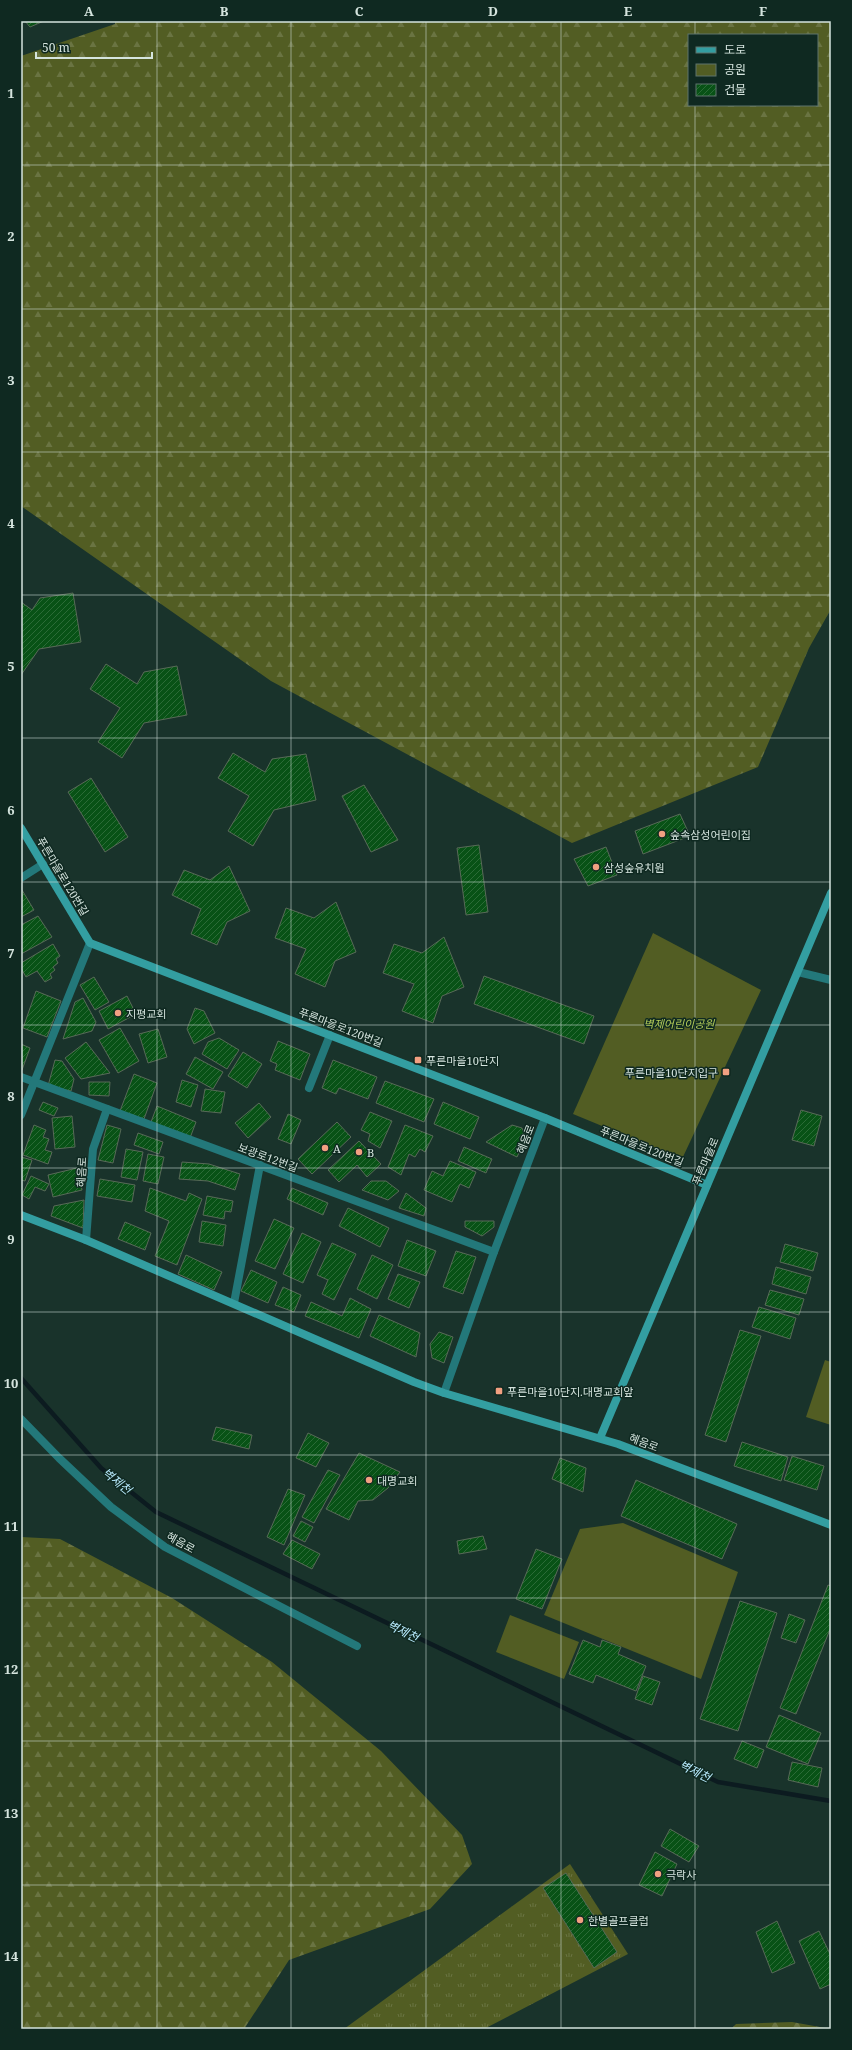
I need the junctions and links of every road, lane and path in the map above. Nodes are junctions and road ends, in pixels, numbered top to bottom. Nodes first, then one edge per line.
1 (21, 828) edge
2 (43, 864) junction
3 (21, 878) edge
4 (831, 893) edge
5 (90, 943) junction
6 (798, 972) junction
7 (831, 980) edge
8 (330, 1035) junction
9 (21, 1077) edge
10 (35, 1082) junction
11 (309, 1088) dead end
12 (107, 1109) junction
13 (21, 1115) edge
14 (545, 1118) junction
15 (260, 1165) junction
16 (707, 1185) junction
17 (21, 1215) edge
18 (86, 1240) junction
19 (494, 1252) junction
20 (234, 1304) junction
21 (444, 1393) junction
22 (21, 1419) edge
23 (600, 1438) junction
24 (831, 1525) edge
25 (357, 1646) dead end

1 - 2 main road, 푸른마을로120번길
2 - 3 street
2 - 5 main road, 푸른마을로120번길
4 - 6 main road, 푸른마을로
5 - 8 main road, 푸른마을로120번길
5 - 10 street
6 - 7 street
6 - 16 main road, 푸른마을로
8 - 11 street
8 - 14 main road, 푸른마을로120번길
9 - 10 street, 보광로12번길
10 - 12 street, 보광로12번길
10 - 13 street
12 - 15 street, 보광로12번길
12 - 18 street, 혜음로
14 - 16 main road, 푸른마을로120번길
14 - 19 street, 혜음로
15 - 19 street, 보광로12번길
15 - 20 street
16 - 23 main road, 푸른마을로
17 - 18 main road, 혜음로
18 - 20 main road, 혜음로
19 - 21 street, 혜음로
20 - 21 main road, 혜음로
21 - 23 main road, 혜음로
22 - 25 street, 혜음로
23 - 24 main road, 혜음로

